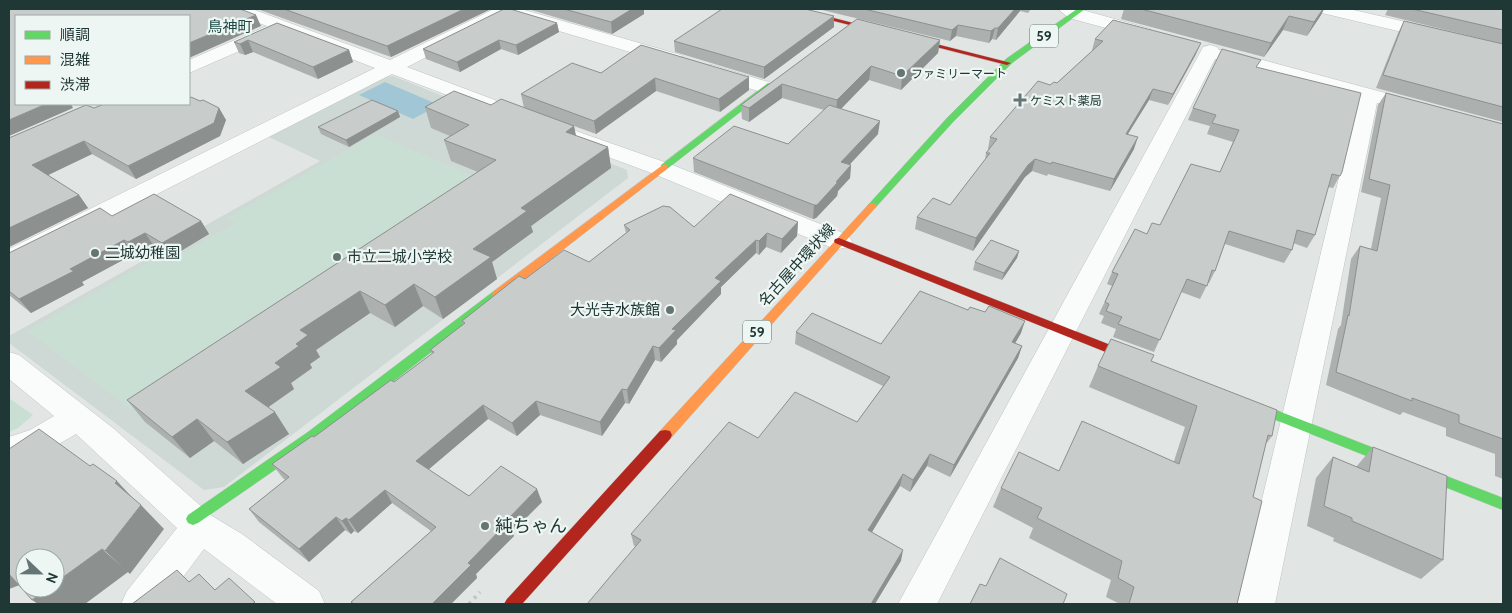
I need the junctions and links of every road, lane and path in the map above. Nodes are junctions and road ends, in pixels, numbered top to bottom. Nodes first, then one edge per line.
1 (237, 9) edge
2 (506, 9) edge
3 (791, 9) edge
4 (1108, 9) edge
5 (1328, 9) edge
6 (1074, 10) edge
7 (281, 26) junction
8 (1163, 38) edge
9 (1503, 50) edge
10 (1007, 63) junction
11 (190, 67) edge
12 (390, 68) junction
13 (783, 76) edge
14 (768, 88) junction
15 (1369, 95) junction
16 (1408, 105) edge
17 (508, 112) edge
18 (553, 128) edge
19 (662, 169) junction
20 (839, 241) junction
21 (9, 260) edge
22 (1063, 331) junction
23 (9, 363) edge
24 (1152, 366) edge
25 (1233, 398) edge
26 (78, 418) junction
27 (1296, 423) junction
28 (9, 451) edge
29 (1503, 504) edge
30 (196, 523) junction
31 (140, 604) edge
32 (306, 604) edge
33 (512, 604) edge
34 (917, 604) edge
35 (1256, 604) edge

1 - 7 street
2 - 12 street
2 - 14 street
3 - 10 street
4 - 6 street
5 - 9 street
6 - 8 street
6 - 10 street, 名古屋中環状線 / 59
7 - 11 street
7 - 12 street
10 - 20 street, 名古屋中環状線 / 59
12 - 17 street
12 - 21 street
13 - 14 street
14 - 19 street
15 - 16 street
15 - 22 street
15 - 27 street
18 - 19 street
19 - 20 street
19 - 30 street
20 - 22 street
20 - 33 street, 名古屋中環状線 / 59
22 - 24 street
22 - 34 street
23 - 26 street
25 - 27 street
26 - 28 street
26 - 30 street
27 - 29 street
27 - 35 street
30 - 31 street
30 - 32 street

